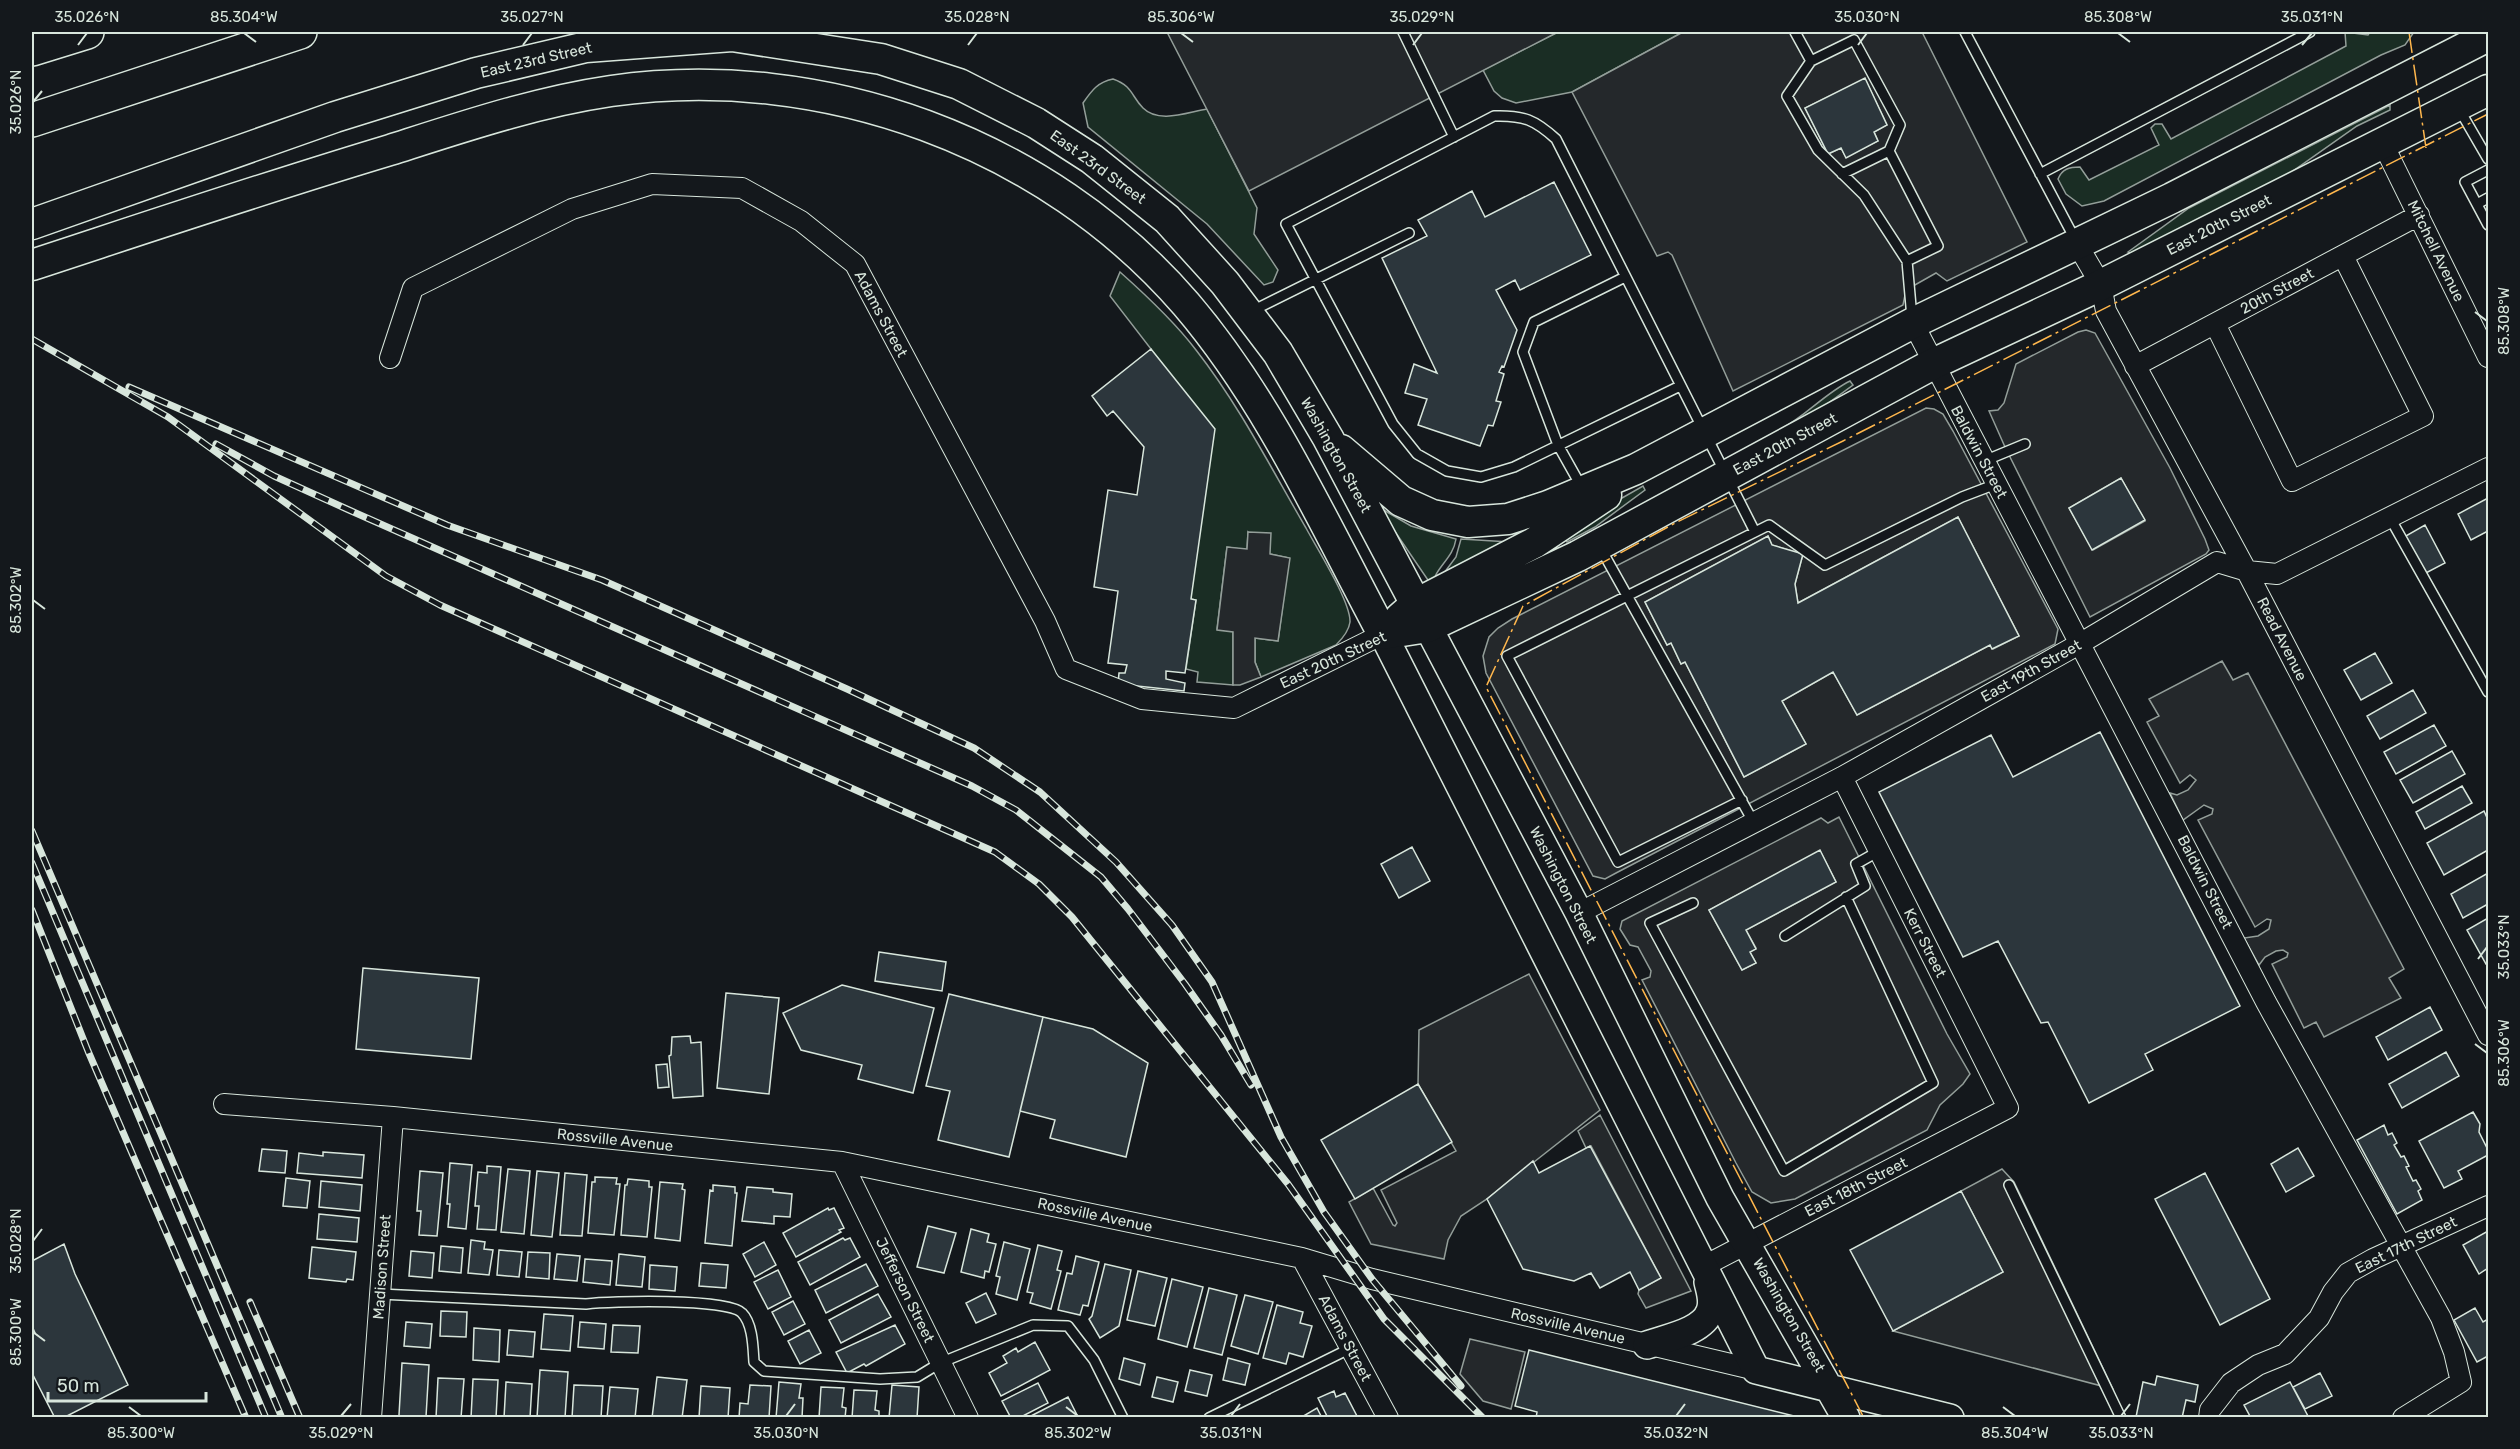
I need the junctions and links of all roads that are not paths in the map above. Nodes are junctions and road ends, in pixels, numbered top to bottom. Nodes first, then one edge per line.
1 (87, 32) edge
2 (300, 32) edge
3 (1403, 32) edge
4 (1795, 32) edge
5 (1965, 32) edge
6 (2310, 32) edge
7 (2487, 36) edge
8 (32, 49) edge
9 (1811, 61) junction
10 (2488, 90) edge
11 (2457, 106) junction
12 (32, 120) edge
13 (1454, 137) junction
14 (2383, 144) junction
15 (1889, 151) junction
16 (2488, 159) edge
17 (2488, 170) edge
18 (1842, 174) junction
19 (2040, 174) junction
20 (2488, 198) edge
21 (2477, 204) junction
22 (2419, 215) junction
23 (32, 224) edge
24 (2488, 225) edge
25 (1409, 233) dead end
26 (2077, 244) junction
27 (2343, 256) junction
28 (1907, 261) junction
29 (32, 265) edge
30 (1625, 276) junction
31 (1316, 280) junction
32 (2101, 285) junction
33 (1248, 313) junction
34 (1913, 323) junction
35 (2215, 324) junction
36 (1278, 353) joint
37 (2488, 357) edge
38 (390, 358) dead end
39 (1933, 364) junction
40 (2135, 366) junction
41 (1680, 386) junction
42 (1704, 433) junction
43 (1328, 438) junction
44 (2025, 444) dead end
45 (1558, 446) junction
46 (1984, 461) junction
47 (2488, 468) edge
48 (1636, 469) junction
49 (1725, 476) junction
50 (1996, 484) junction
51 (1584, 491) junction
52 (2390, 518) junction
53 (1755, 532) junction
54 (1599, 544) junction
55 (2247, 571) junction
56 (1628, 597) junction
57 (1422, 616) junction
58 (1383, 634) junction
59 (2081, 643) junction
60 (1066, 669) joint
61 (2488, 692) edge
62 (1842, 777) junction
63 (1742, 800) junction
64 (1754, 823) junction
65 (1879, 851) junction
66 (1846, 897) junction
67 (1693, 903) dead end
68 (1579, 913) junction
69 (1785, 936) dead end
70 (2488, 1035) edge
71 (224, 1104) dead end
72 (2008, 1108) joint
73 (393, 1118) junction
74 (842, 1162) junction
75 (2009, 1185) dead end
76 (2488, 1206) edge
77 (1748, 1243) junction
78 (2403, 1246) junction
79 (1302, 1258) junction
80 (1704, 1266) junction
81 (380, 1294) junction
82 (1647, 1345) junction
83 (1351, 1348) junction
84 (940, 1363) junction
85 (1756, 1370) junction
86 (1832, 1389) junction
87 (371, 1418) edge
88 (968, 1418) edge
89 (1123, 1418) edge
90 (1209, 1418) edge
91 (1388, 1418) edge
92 (1846, 1418) edge
93 (1950, 1418) edge
94 (2121, 1418) edge
95 (2208, 1418) edge
96 (2403, 1418) edge

1 - 8 highway
2 - 12 highway
3 - 13 lane
4 - 9 lane
5 - 19 lane
6 - 19 lane
7 - 26 main road
9 - 15 lane
9 - 18 lane
10 - 11 main road, East 20th Street
11 - 14 main road, East 20th Street
11 - 16 lane
13 - 30 lane
13 - 31 lane
14 - 22 street, Mitchell Avenue
14 - 32 main road, East 20th Street
15 - 18 lane
15 - 28 lane
17 - 21 lane
18 - 28 lane
19 - 26 lane
20 - 21 lane
21 - 24 lane
22 - 27 street, 20th Street
22 - 37 street, Mitchell Avenue
23 - 33 main road, East 23rd Street
25 - 31 lane
26 - 32 street, Read Avenue
26 - 34 main road
27 - 35 street, 20th Street
27 - 35 street
28 - 34 lane
29 - 58 main road
30 - 41 lane
30 - 45 lane
31 - 33 lane
31 - 45 lane
32 - 39 main road, East 20th Street
32 - 40 street, Read Avenue
33 - 36 main road, East 23rd Street
34 - 39 street, Baldwin Street
34 - 42 main road
35 - 40 street, 20th Street
36 - 43 main road, Washington Street
38 - 60 street, Adams Street
39 - 46 street, Baldwin Street
39 - 49 main road, East 20th Street
40 - 55 street, Read Avenue
41 - 42 lane
41 - 45 lane
42 - 48 main road
42 - 49 lane
43 - 51 main road
43 - 57 main road, Washington Street
44 - 46 lane
45 - 51 lane
46 - 50 street, Baldwin Street
47 - 52 street, East 19th Street
48 - 51 main road
48 - 57 main road
49 - 53 lane
49 - 54 main road, East 20th Street
50 - 53 lane
50 - 59 street, Baldwin Street
52 - 55 street, East 19th Street
52 - 61 lane
53 - 56 lane
54 - 56 lane
54 - 57 main road, East 20th Street
55 - 59 street, East 19th Street
55 - 70 street, Read Avenue
56 - 63 lane
56 - 63 lane
57 - 58 main road, East 20th Street
57 - 68 street, Washington Street
58 - 60 street, East 20th Street
58 - 80 street
59 - 62 street, East 19th Street
59 - 78 street, Baldwin Street
62 - 64 street, East 19th Street
62 - 65 street, Kerr Street
63 - 64 lane
64 - 68 street, East 19th Street
65 - 66 lane
65 - 72 street, Kerr Street
66 - 67 lane
66 - 69 lane
68 - 77 street, Washington Street
71 - 73 street, Rossville Avenue
72 - 77 street, East 18th Street
73 - 74 street, Rossville Avenue
73 - 81 street, Madison Street
74 - 79 street, Rossville Avenue
74 - 84 street, Jefferson Street
75 - 94 lane
76 - 78 street, East 17th Street
77 - 80 street, East 18th Street
77 - 86 street, Washington Street
78 - 95 street, East 17th Street
78 - 96 street, Baldwin Street
79 - 82 street, Rossville Avenue
79 - 83 street, Adams Street
80 - 82 street
80 - 85 street
81 - 84 lane
81 - 87 street, Madison Street
82 - 85 street, Rossville Avenue
83 - 90 lane
83 - 91 street, Adams Street
84 - 88 street, Jefferson Street
84 - 89 lane
85 - 86 street, Rossville Avenue
86 - 92 street, Washington Street
86 - 93 street, Rossville Avenue

